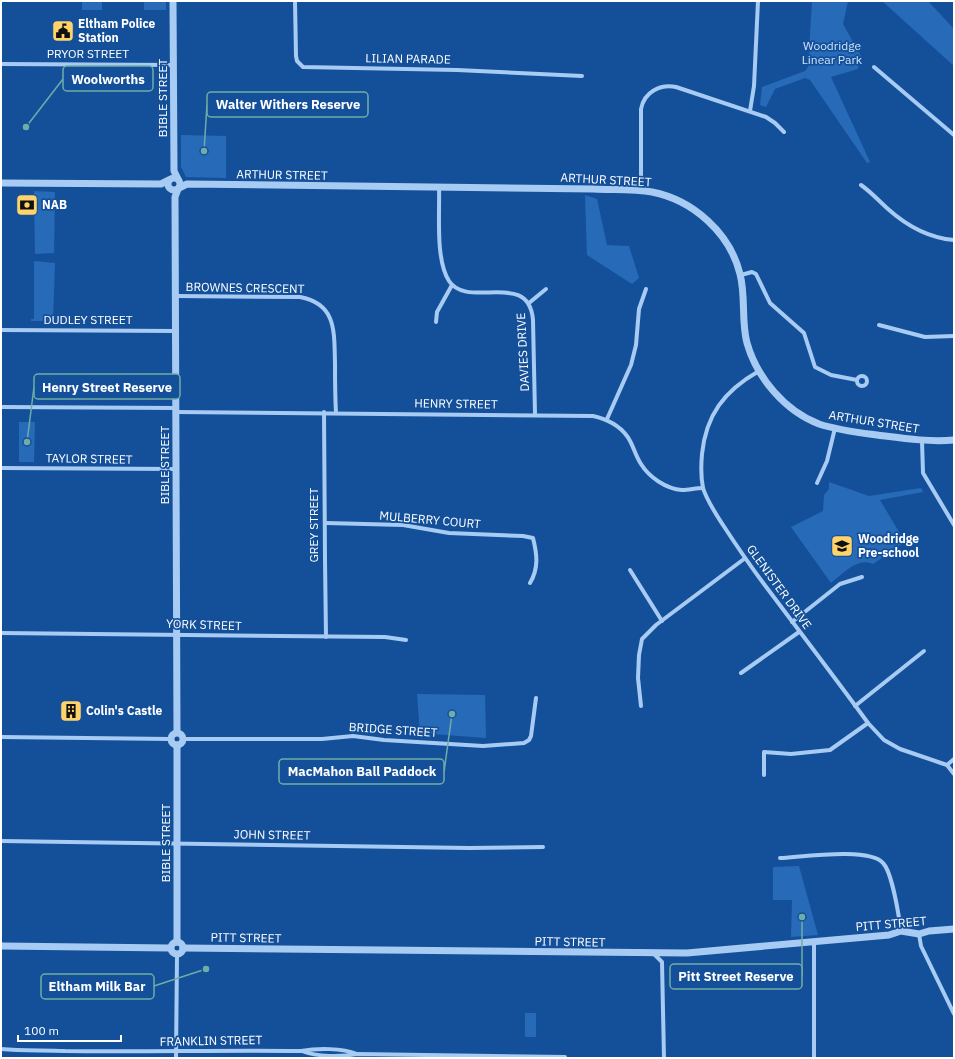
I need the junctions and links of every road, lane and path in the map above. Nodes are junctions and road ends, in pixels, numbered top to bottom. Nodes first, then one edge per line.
1 (174, 1) edge
2 (295, 1) edge
3 (758, 1) edge
4 (1, 64) edge
5 (174, 65) junction
6 (874, 67) dead end
7 (582, 76) dead end
8 (750, 111) junction
9 (784, 132) dead end
10 (954, 135) edge
11 (1, 182) edge
12 (174, 184) junction
13 (861, 184) dead end
14 (439, 187) junction
15 (641, 190) junction
16 (954, 240) edge
17 (741, 275) junction
18 (452, 285) junction
19 (546, 289) dead end
20 (646, 290) dead end
21 (176, 296) junction
22 (529, 303) junction
23 (436, 322) dead end
24 (879, 325) dead end
25 (1, 330) edge
26 (176, 331) junction
27 (954, 336) edge
28 (759, 371) junction
29 (857, 380) dead end
30 (1, 408) edge
31 (176, 410) junction
32 (324, 412) junction
33 (336, 412) junction
34 (536, 414) junction
35 (607, 419) junction
36 (835, 428) junction
37 (954, 440) edge
38 (922, 441) junction
39 (1, 468) edge
40 (176, 469) junction
41 (818, 483) dead end
42 (704, 488) junction
43 (326, 523) junction
44 (954, 525) edge
45 (744, 559) junction
46 (630, 570) dead end
47 (862, 577) dead end
48 (530, 583) dead end
49 (662, 621) junction
50 (792, 622) junction
51 (799, 632) junction
52 (1, 633) edge
53 (176, 634) junction
54 (326, 637) junction
55 (406, 640) dead end
56 (924, 651) dead end
57 (741, 672) dead end
58 (536, 698) dead end
59 (642, 706) dead end
60 (855, 706) junction
61 (868, 723) junction
62 (177, 732) junction
63 (1, 737) edge
64 (170, 739) junction
65 (183, 739) junction
66 (177, 745) junction
67 (954, 759) edge
68 (947, 765) junction
69 (954, 774) edge
70 (764, 775) dead end
71 (1, 841) edge
72 (177, 844) junction
73 (543, 846) dead end
74 (780, 858) dead end
75 (954, 930) edge
76 (901, 931) junction
77 (919, 934) junction
78 (176, 942) junction
79 (814, 942) junction
80 (1, 946) edge
81 (170, 948) junction
82 (183, 948) junction
83 (653, 953) junction
84 (177, 955) junction
85 (954, 1014) edge
86 (1, 1049) edge
87 (176, 1052) junction
88 (565, 1057) dead end
89 (176, 1058) edge
90 (664, 1058) edge
91 (814, 1058) edge

1 - 5 street, BIBLE STREET
2 - 7 street, LILIAN PARADE
3 - 8 street
4 - 5 street, PRYOR STREET
5 - 12 street, BIBLE STREET
6 - 10 street
8 - 9 street
8 - 15 street
11 - 12 street, ARTHUR STREET
12 - 14 street, ARTHUR STREET
12 - 21 street, BIBLE STREET
13 - 16 street
14 - 15 street, ARTHUR STREET
14 - 18 street
15 - 17 street, ARTHUR STREET
17 - 28 street, ARTHUR STREET
17 - 29 street
18 - 22 street, DAVIES DRIVE
18 - 23 street
19 - 22 street
20 - 35 street
21 - 26 street, BIBLE STREET
21 - 33 street, BROWNES CRESCENT
22 - 34 street, DAVIES DRIVE
24 - 27 street
25 - 26 street, DUDLEY STREET
26 - 31 street, BIBLE STREET
28 - 36 street, ARTHUR STREET
28 - 42 street, GLENISTER DRIVE
30 - 31 street, HENRY STREET
31 - 32 street, HENRY STREET
31 - 40 street, BIBLE STREET
32 - 33 street, HENRY STREET
32 - 43 street, GREY STREET
33 - 34 street, HENRY STREET
34 - 35 street, HENRY STREET
35 - 42 street, HENRY STREET
36 - 38 street, ARTHUR STREET
36 - 41 street
37 - 38 street, ARTHUR STREET
38 - 44 street
39 - 40 street, TAYLOR STREET
40 - 53 street, BIBLE STREET
42 - 45 street, GLENISTER DRIVE
43 - 48 street, MULBERRY COURT
43 - 54 street, GREY STREET
45 - 49 street
45 - 50 street, GLENISTER DRIVE
46 - 49 street
47 - 50 street
49 - 59 street
50 - 51 street, GLENISTER DRIVE
51 - 57 street
51 - 60 street, GLENISTER DRIVE
52 - 53 street, YORK STREET
53 - 54 street, YORK STREET
53 - 62 street, BIBLE STREET
54 - 55 street, YORK STREET
56 - 60 street
58 - 65 street, BRIDGE STREET
60 - 61 street, GLENISTER DRIVE
61 - 68 street, GLENISTER DRIVE
61 - 70 street
62 - 64 street
62 - 65 street
63 - 64 street
64 - 66 street
65 - 66 street
66 - 72 street, BIBLE STREET
67 - 68 street
68 - 69 street
71 - 72 street, JOHN STREET
72 - 73 street, JOHN STREET
72 - 78 street, BIBLE STREET
74 - 76 street
75 - 77 street, PITT STREET
76 - 77 street, PITT STREET
76 - 79 street, PITT STREET
77 - 85 street
78 - 81 street
78 - 82 street
79 - 83 street, PITT STREET
79 - 91 street
80 - 81 street
81 - 84 street
82 - 83 street, PITT STREET
82 - 84 street
83 - 90 street
84 - 87 street
86 - 87 street, FRANKLIN STREET
87 - 88 street, FRANKLIN STREET
87 - 89 street

